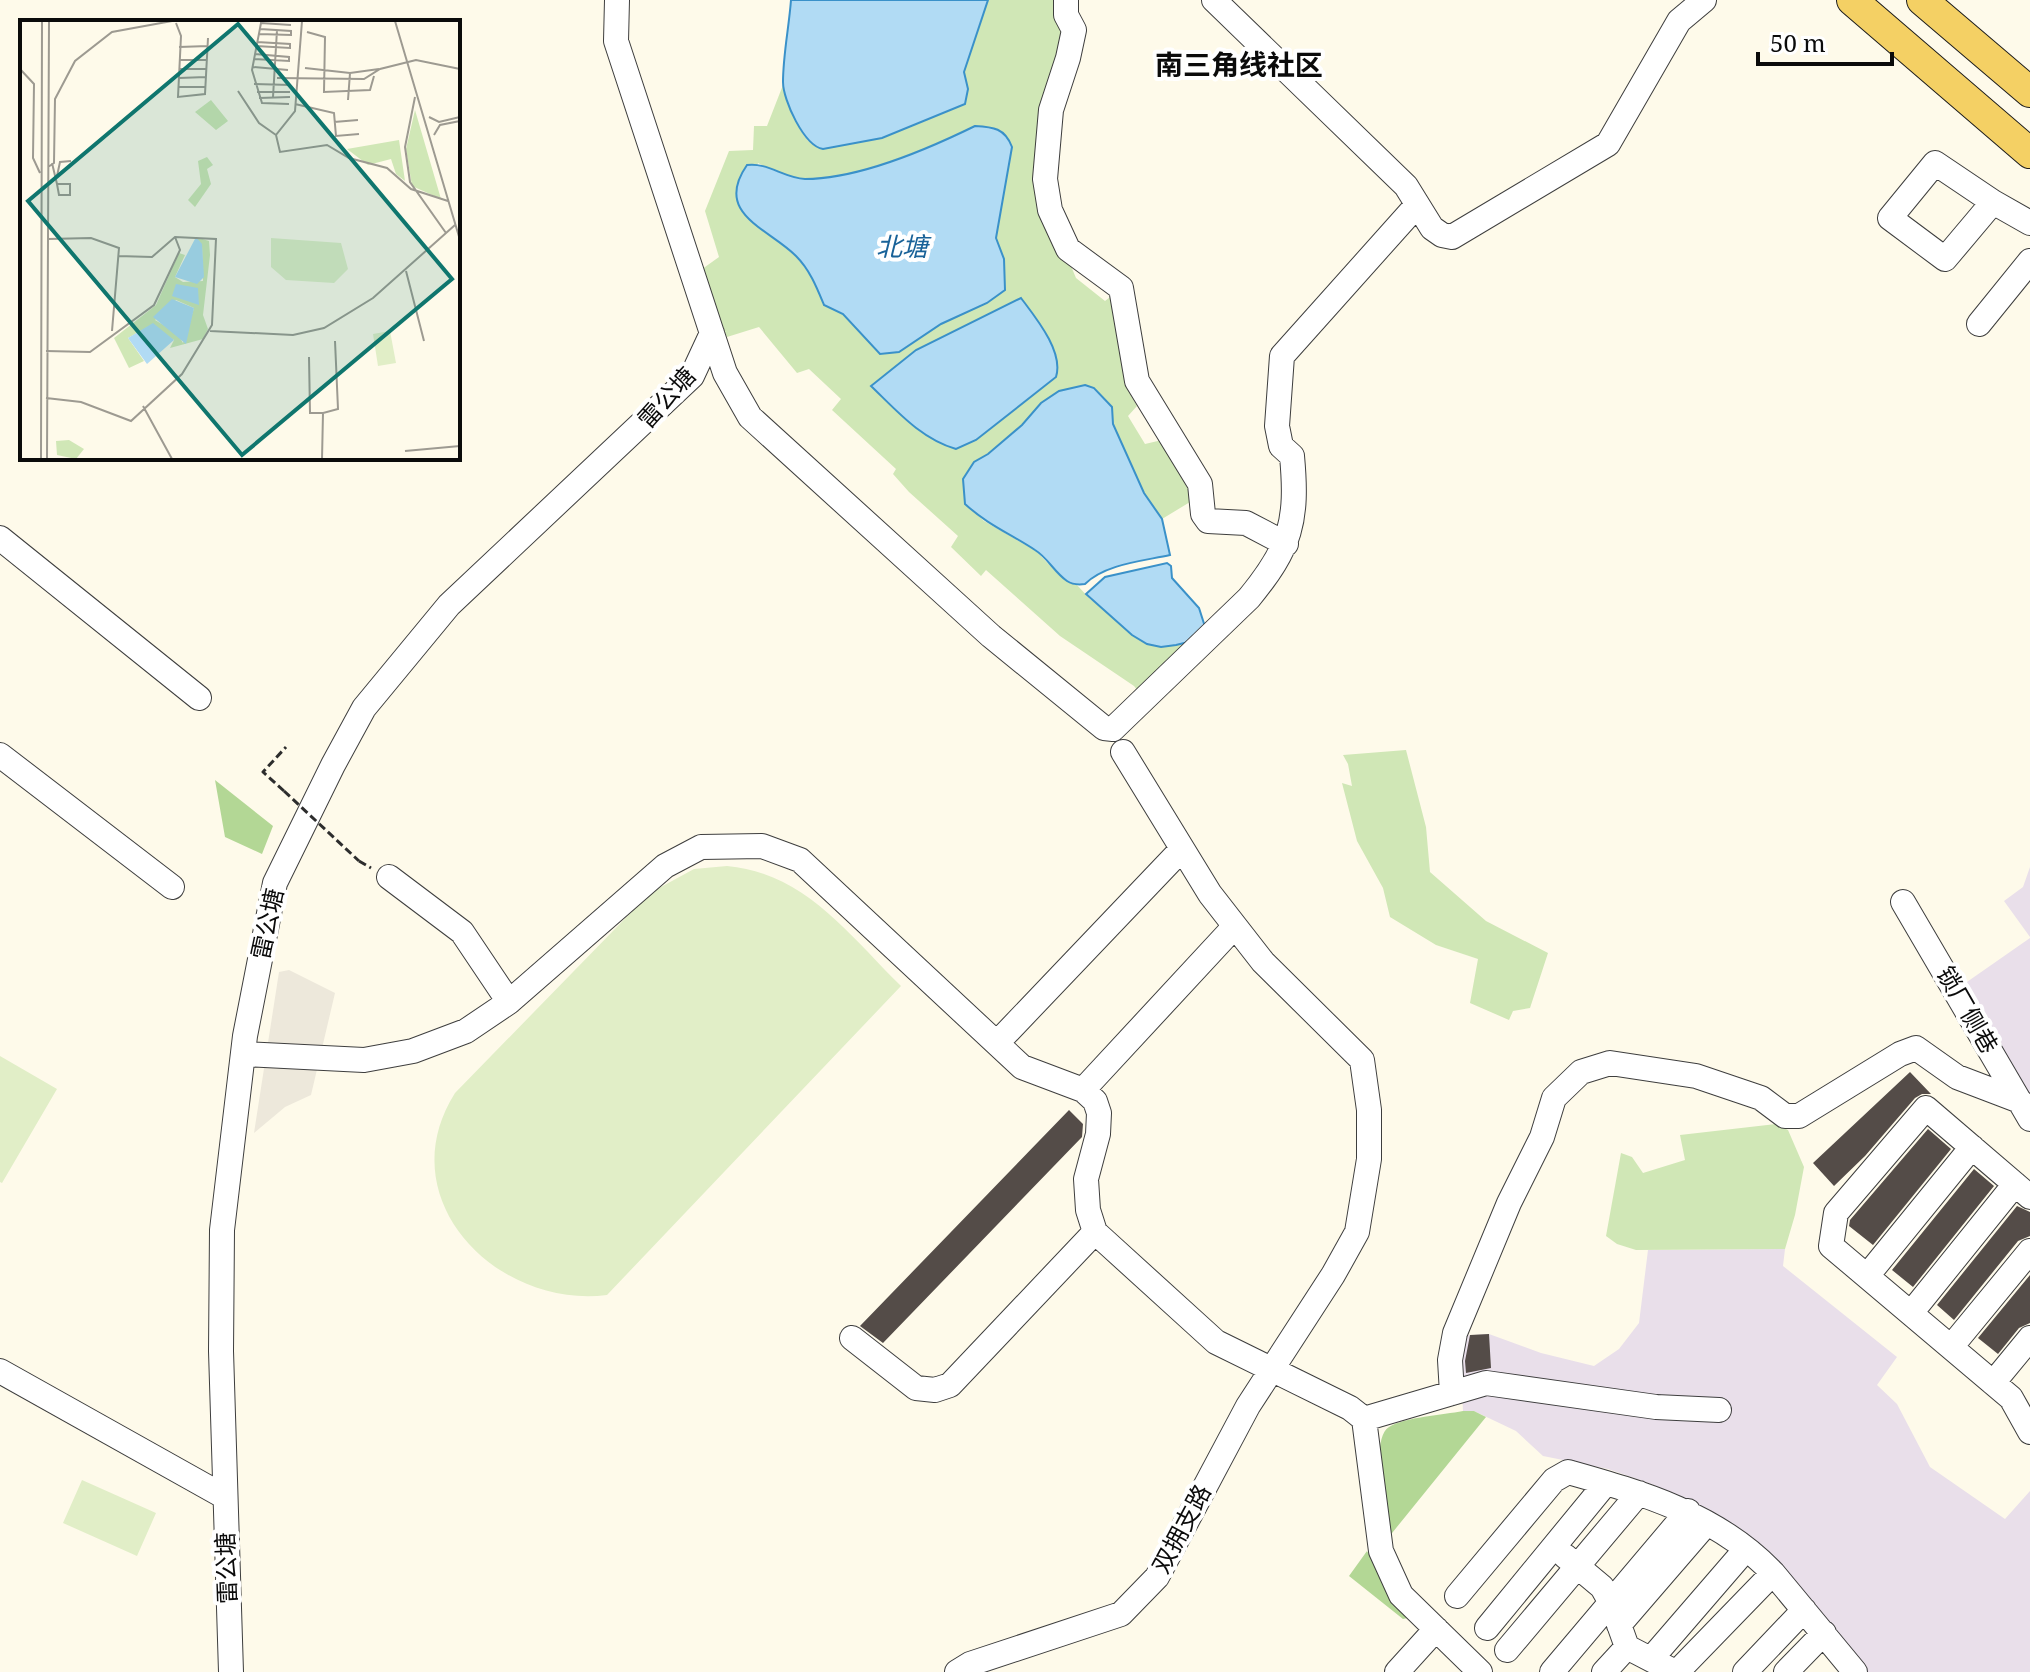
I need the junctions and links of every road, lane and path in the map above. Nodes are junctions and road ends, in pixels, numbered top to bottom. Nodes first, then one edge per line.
1 (617, 0) edge
2 (1066, 0) edge
3 (1214, 0) edge
4 (1704, 0) edge
5 (1852, 0) edge
6 (1922, 0) edge
7 (2030, 92) edge
8 (2030, 153) edge
9 (1993, 202) dead end
10 (1417, 205) junction
11 (2030, 226) edge
12 (2030, 237) edge
13 (2030, 261) edge
14 (1979, 324) dead end
15 (712, 333) junction
16 (692, 376) junction
17 (737, 394) junction
18 (0, 538) edge
19 (1286, 544) junction
20 (199, 698) dead end
21 (286, 747) dead end
22 (1123, 752) dead end
23 (0, 755) edge
24 (1181, 850) junction
25 (359, 861) dead end
26 (389, 877) dead end
27 (172, 887) dead end
28 (1903, 902) dead end
29 (1235, 926) junction
30 (509, 1002) junction
31 (997, 1043) junction
32 (243, 1054) junction
33 (1083, 1090) junction
34 (2025, 1110) edge
35 (1972, 1147) junction
36 (2022, 1190) edge
37 (1095, 1232) junction
38 (2030, 1251) edge
39 (1867, 1276) junction
40 (1911, 1313) junction
41 (852, 1338) dead end
42 (2030, 1338) edge
43 (1951, 1347) junction
44 (1271, 1367) junction
45 (0, 1371) edge
46 (1993, 1383) junction
47 (1452, 1393) junction
48 (1719, 1410) dead end
49 (1364, 1419) junction
50 (2030, 1432) edge
51 (1606, 1483) junction
52 (1639, 1493) junction
53 (225, 1497) junction
54 (1698, 1517) junction
55 (1553, 1547) junction
56 (1746, 1549) junction
57 (1577, 1566) junction
58 (1773, 1573) junction
59 (1457, 1596) dead end
60 (1804, 1610) junction
61 (1487, 1628) dead end
62 (1436, 1629) junction
63 (1824, 1633) junction
64 (1630, 1644) edge
65 (1507, 1650) dead end
66 (231, 1672) edge
67 (957, 1672) edge
68 (1397, 1672) edge
69 (1480, 1672) edge
70 (1552, 1672) edge
71 (1604, 1672) edge
72 (1676, 1672) edge
73 (1745, 1672) edge
74 (1786, 1672) edge
75 (1855, 1672) edge

1 - 15 street
2 - 19 street
3 - 10 street
4 - 10 street
5 - 8 main road
6 - 7 main road
9 - 11 street
10 - 19 street
11 - 12 street
13 - 14 street
15 - 16 street, 雷公塘
15 - 17 street
16 - 17 street
16 - 32 street, 雷公塘
17 - 19 street
18 - 20 street
21 - 25 path, bridge
22 - 24 street, 双拥支路
23 - 27 street
24 - 29 street, 双拥支路
24 - 31 street
26 - 30 street
28 - 34 street, 锁厂侧巷
29 - 33 street
29 - 44 street, 双拥支路
30 - 31 street
30 - 32 street
31 - 33 street
32 - 53 street, 雷公塘
33 - 37 street
34 - 47 street
35 - 36 street
35 - 39 street
35 - 39 street
36 - 40 street
37 - 41 street
37 - 44 street
38 - 43 street
39 - 40 street
40 - 43 street
42 - 46 street
43 - 46 street
44 - 49 street
44 - 67 street, 双拥支路
45 - 53 street
46 - 50 street
47 - 48 street
47 - 49 street
49 - 62 street
51 - 52 street
51 - 55 street
51 - 59 street
52 - 54 street
52 - 57 street
53 - 66 street, 雷公塘
54 - 56 street
54 - 64 street
55 - 57 street
55 - 61 street
56 - 58 street
56 - 64 street
57 - 64 street
57 - 65 street
58 - 60 street
58 - 72 street
60 - 63 street
60 - 73 street
62 - 68 street
62 - 69 street
63 - 74 street
63 - 75 street
64 - 70 street
64 - 71 street
64 - 72 street

